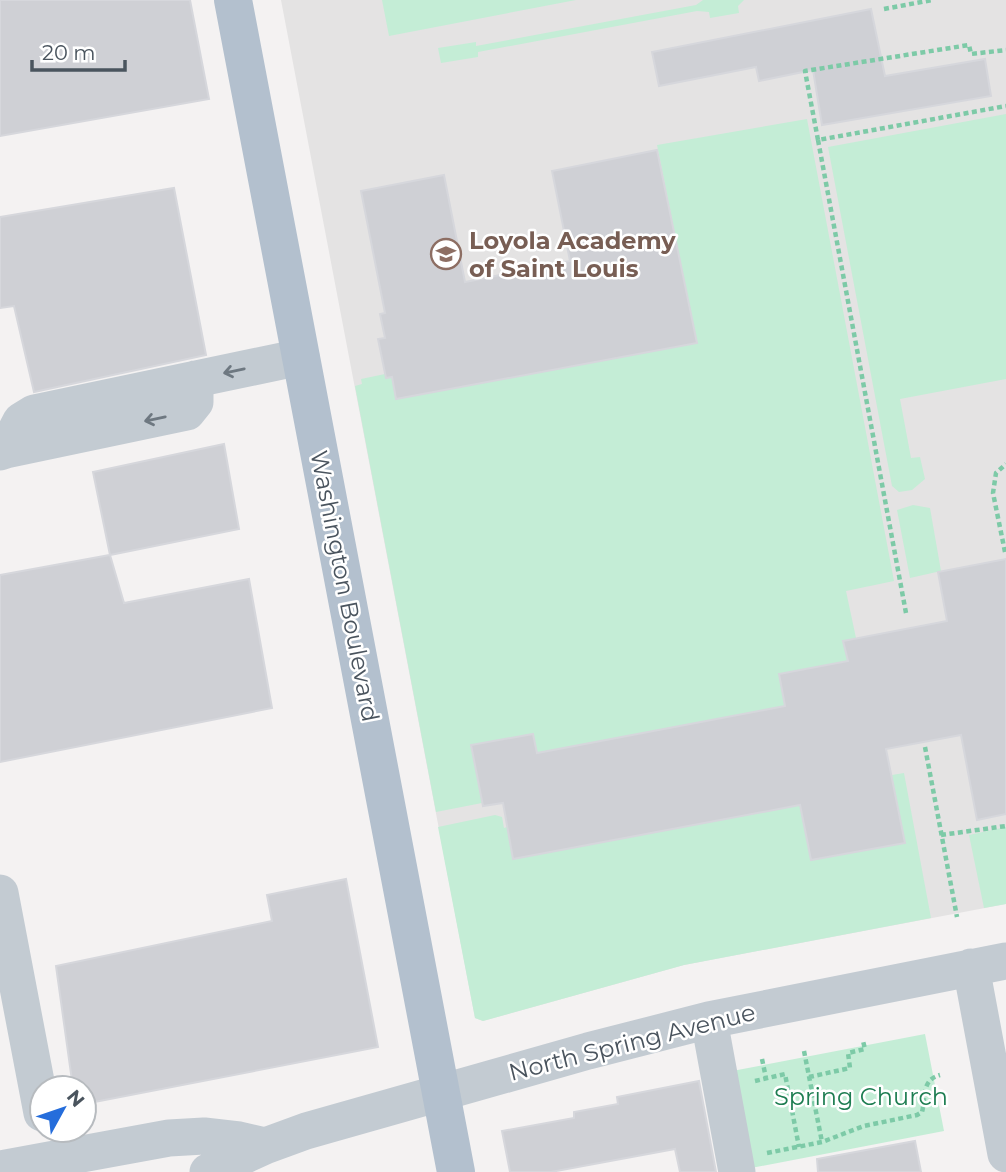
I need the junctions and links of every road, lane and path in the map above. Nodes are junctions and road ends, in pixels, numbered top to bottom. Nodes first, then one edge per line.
1 (233, 0) edge
2 (932, 0) edge
3 (884, 9) dead end
4 (1006, 50) edge
5 (1006, 106) edge
6 (818, 140) junction
7 (301, 357) junction
8 (3, 451) edge
9 (1006, 464) edge
10 (1005, 552) edge
11 (906, 613) dead end
12 (925, 747) dead end
13 (1006, 826) edge
14 (941, 835) junction
15 (0, 893) edge
16 (957, 917) dead end
17 (1006, 961) edge
18 (971, 967) junction
19 (709, 1020) junction
20 (863, 1041) dead end
21 (804, 1052) dead end
22 (762, 1059) dead end
23 (35, 1074) edge
24 (940, 1075) dead end
25 (808, 1076) junction
26 (766, 1078) junction
27 (752, 1081) dead end
28 (441, 1092) junction
29 (822, 1142) junction
30 (48, 1145) edge
31 (265, 1146) junction
32 (799, 1147) junction
33 (1006, 1154) edge
34 (749, 1163) edge
35 (0, 1169) edge
36 (208, 1172) edge
37 (456, 1172) edge

1 - 7 main road, Washington Boulevard
2 - 3 path
4 - 6 path
5 - 6 path
6 - 11 path
7 -> 8 street
7 - 28 main road, Washington Boulevard
9 - 10 path
12 - 14 path
13 - 14 path
14 - 16 path
15 - 23 street
17 - 18 street, North Spring Avenue
18 - 19 street, North Spring Avenue
18 - 33 street
19 - 28 street, North Spring Avenue
19 - 34 street
20 - 25 path
21 - 25 path
22 - 26 path
24 - 29 path
25 - 29 path
26 - 27 path
26 - 32 path
28 - 31 street, North Spring Avenue
28 - 37 main road, Washington Boulevard
29 - 32 path
30 - 31 street, North Spring Avenue
30 - 35 street, North Spring Avenue
31 - 36 street, North Spring Avenue
32 - 34 path

